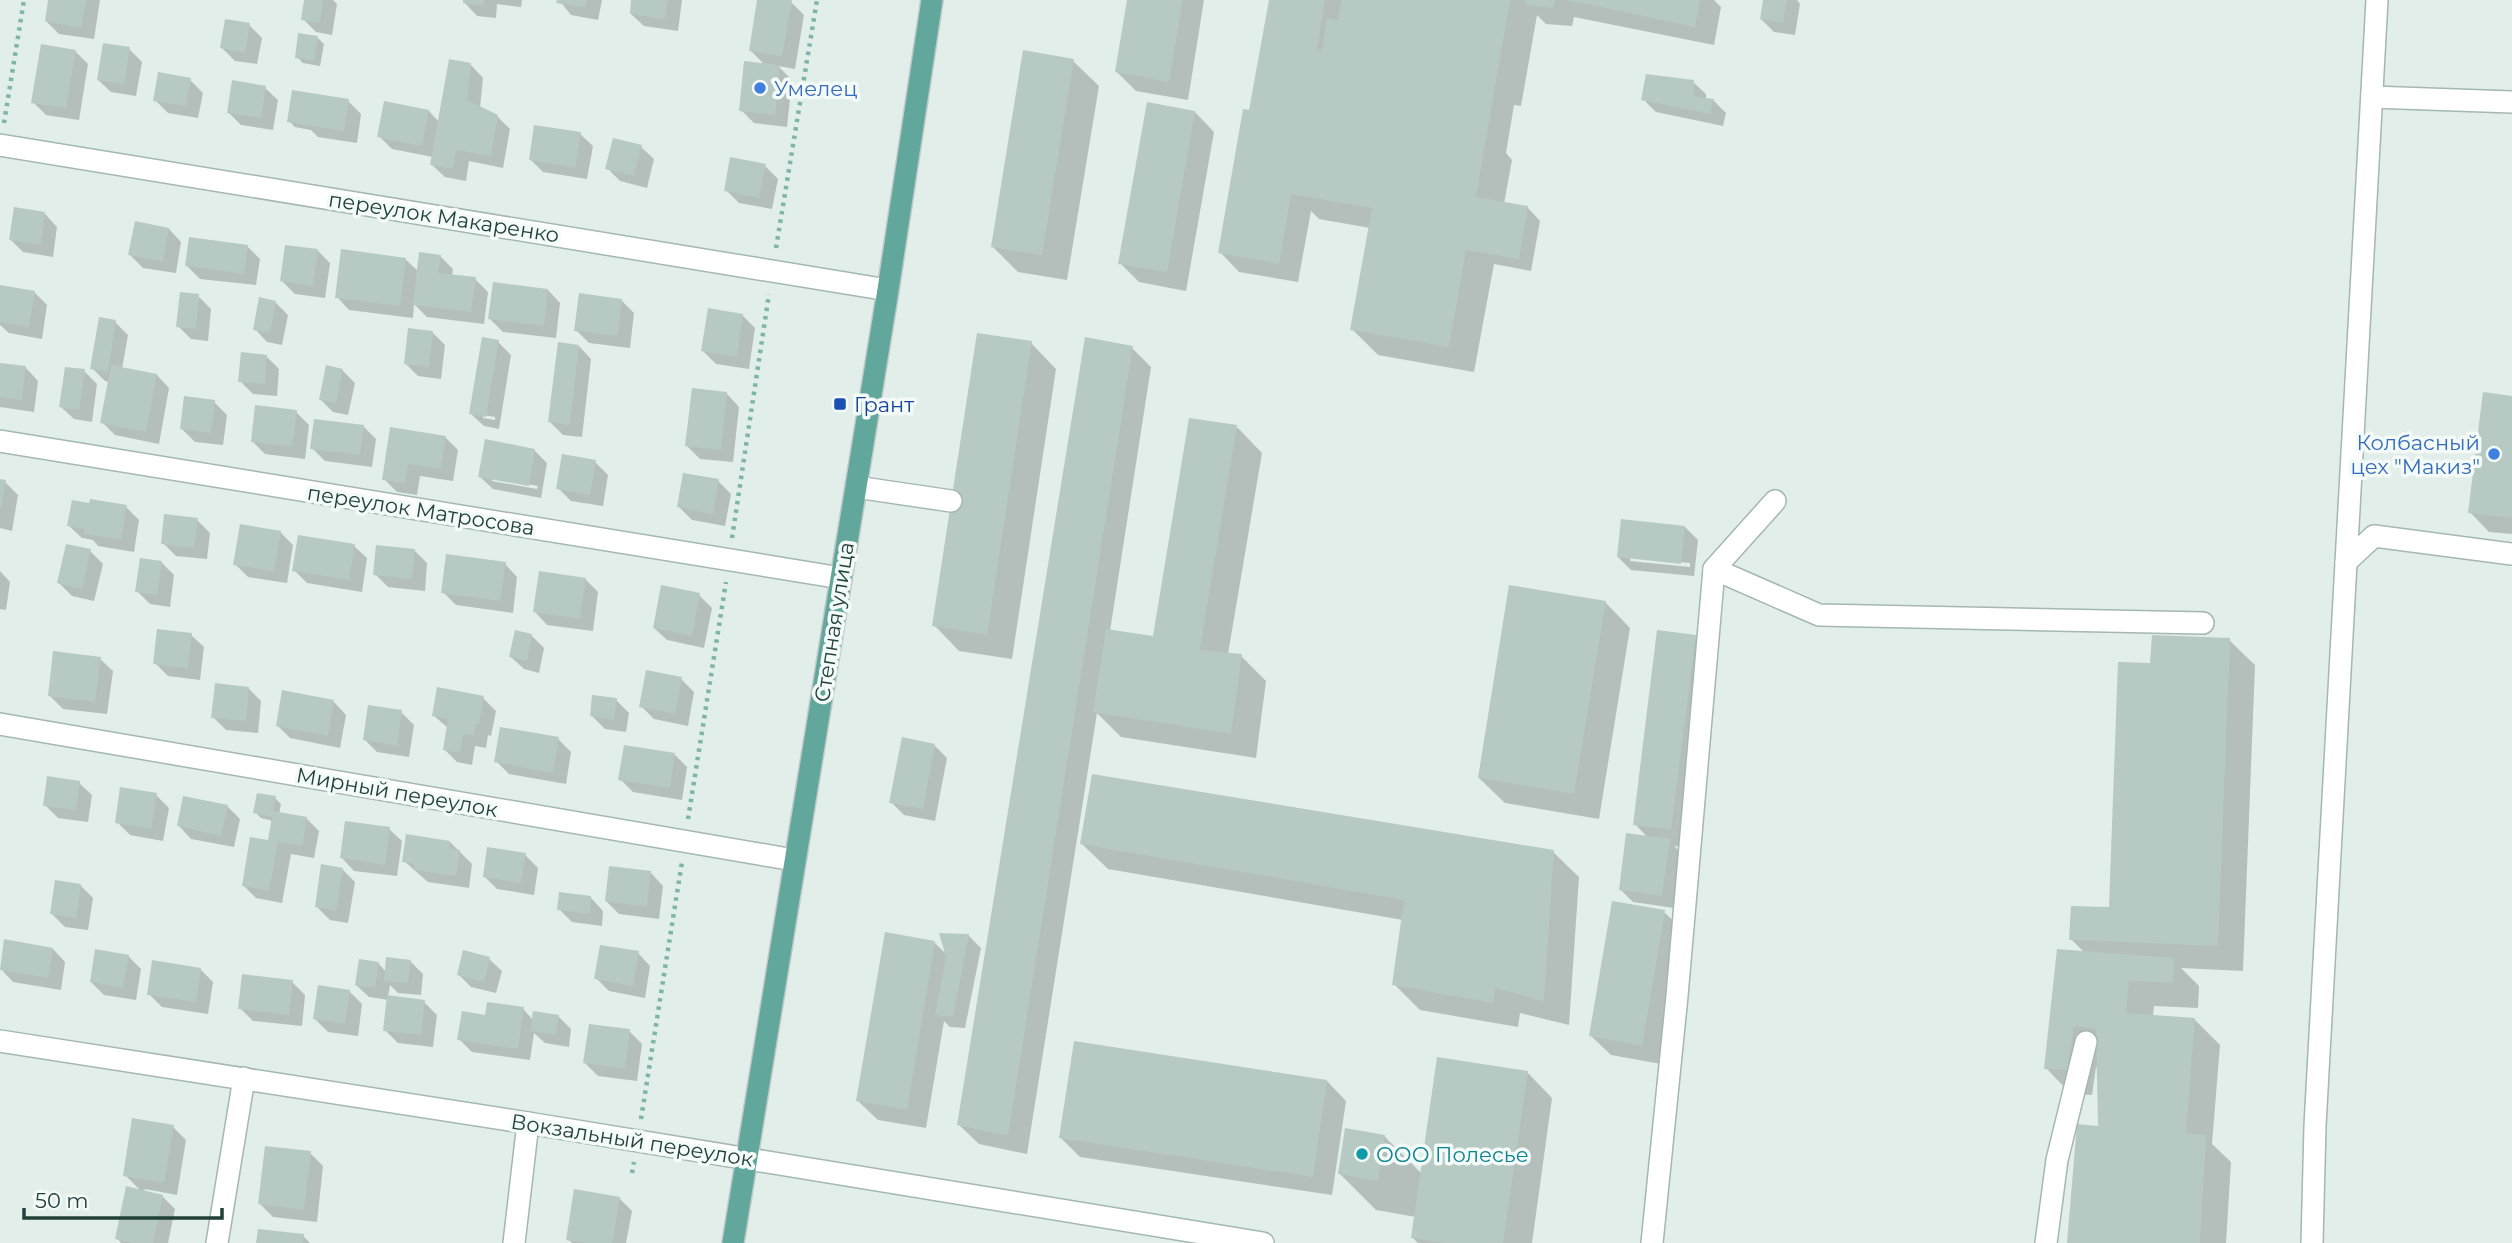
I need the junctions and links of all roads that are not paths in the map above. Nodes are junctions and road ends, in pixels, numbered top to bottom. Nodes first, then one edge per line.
1 (932, 0) edge
2 (2377, 0) edge
3 (2372, 97) junction
4 (2512, 102) edge
5 (0, 145) edge
6 (888, 290) junction
7 (0, 441) edge
8 (856, 486) junction
9 (951, 501) dead end
10 (1775, 501) dead end
11 (2512, 554) edge
12 (2346, 562) junction
13 (1714, 569) junction
14 (841, 579) junction
15 (2203, 623) dead end
16 (0, 724) edge
17 (794, 860) junction
18 (0, 1041) edge
19 (2086, 1042) dead end
20 (244, 1078) junction
21 (528, 1123) junction
22 (747, 1158) junction
23 (217, 1243) edge
24 (514, 1243) edge
25 (733, 1243) edge
26 (1263, 1243) edge
27 (1652, 1243) edge
28 (2046, 1243) edge
29 (2312, 1243) edge

1 - 6 main road, Степная улица
2 - 3 street
3 - 4 street
3 - 12 street
5 - 6 street, переулок Макаренко
6 - 8 main road, Степная улица
7 - 14 street, переулок Матросова
8 - 9 street
8 - 14 main road, Степная улица
10 - 13 street
11 - 12 street
12 - 29 street
13 - 15 street
13 - 27 street
14 - 17 main road, Степная улица
16 - 17 street, Мирный переулок
17 - 22 main road, Степная улица
18 - 20 street, Вокзальный переулок
19 - 28 street
20 - 21 street, Вокзальный переулок
20 - 23 street
21 - 22 street, Вокзальный переулок
21 - 24 street
22 - 25 main road, Степная улица
22 - 26 street, Вокзальный переулок

